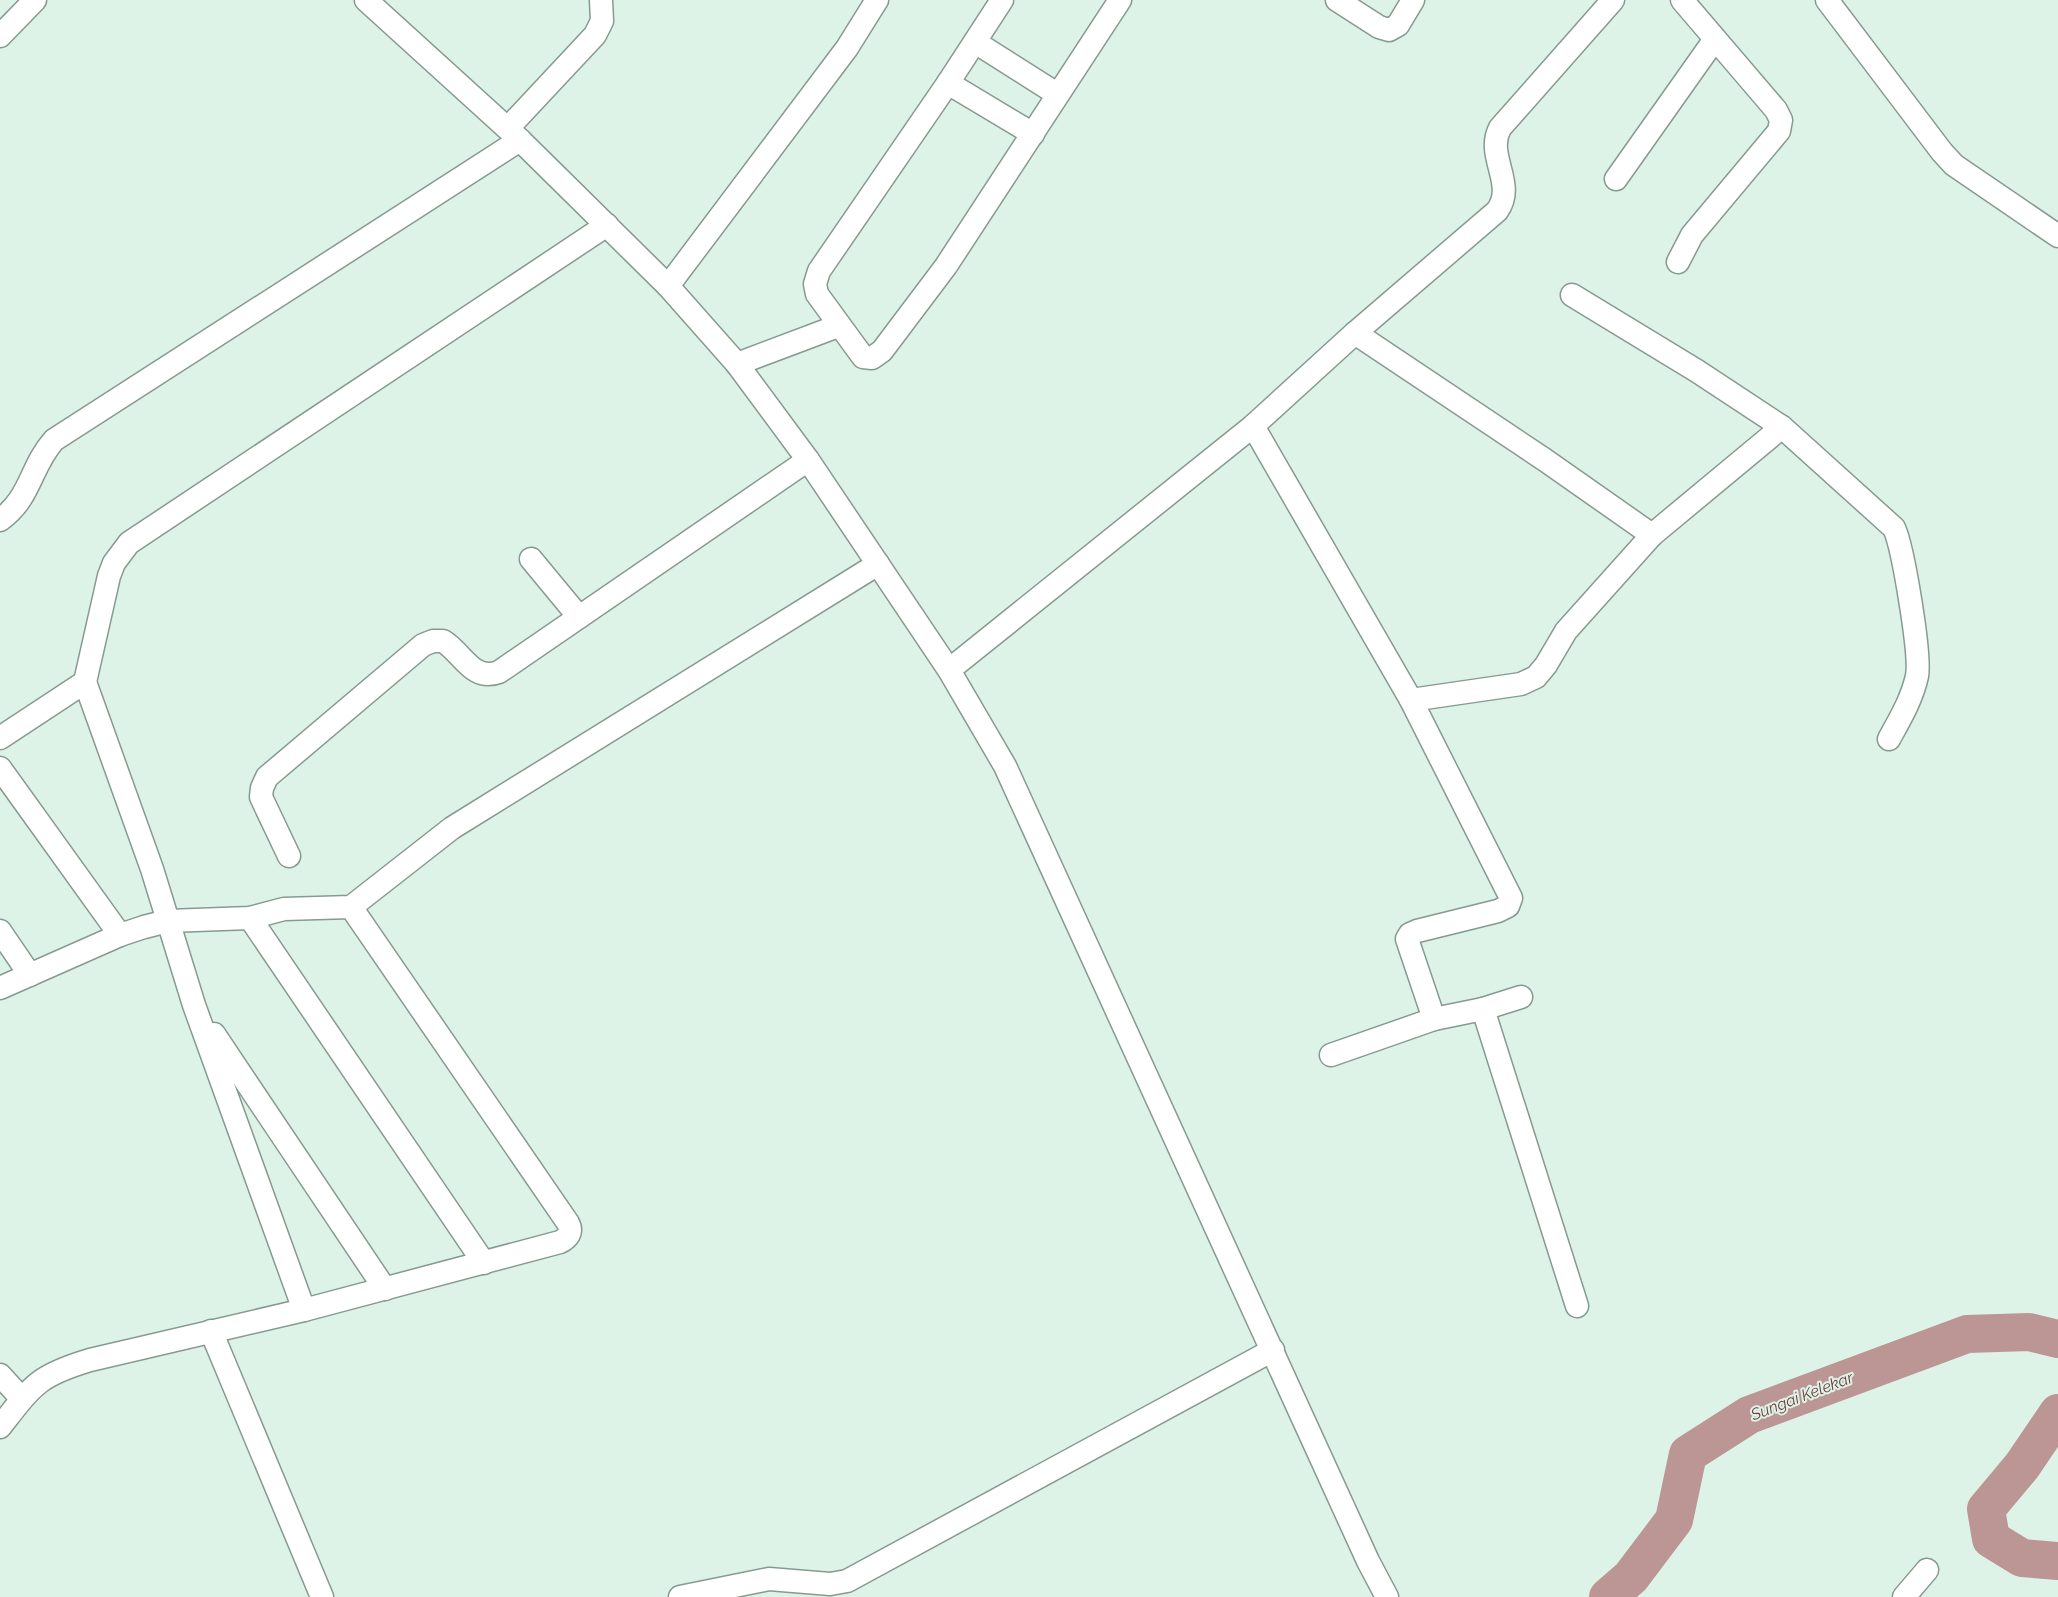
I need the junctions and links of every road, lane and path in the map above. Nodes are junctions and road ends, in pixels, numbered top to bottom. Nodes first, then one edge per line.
1 (35, 0) edge
2 (366, 0) edge
3 (601, 0) edge
4 (877, 0) edge
5 (1002, 0) edge
6 (1120, 0) edge
7 (1337, 0) edge
8 (1413, 0) edge
9 (1613, 0) edge
10 (1682, 0) edge
11 (1827, 0) edge
12 (0, 36) edge
13 (1715, 39) junction
14 (975, 42) junction
15 (948, 83) junction
16 (1057, 94) junction
17 (514, 134) junction
18 (1033, 134) junction
19 (1616, 179) dead end
20 (607, 225) junction
21 (2058, 236) edge
22 (1678, 262) dead end
23 (668, 286) junction
24 (1572, 295) dead end
25 (838, 326) junction
26 (1355, 333) junction
27 (737, 364) junction
28 (1253, 426) junction
29 (1782, 427) junction
30 (808, 460) junction
31 (0, 520) edge
32 (1652, 535) junction
33 (532, 559) dead end
34 (878, 564) junction
35 (579, 617) junction
36 (949, 670) junction
37 (86, 682) junction
38 (1411, 700) junction
39 (0, 738) edge
40 (1889, 740) dead end
41 (0, 768) edge
42 (289, 856) dead end
43 (351, 907) junction
44 (250, 918) junction
45 (168, 921) junction
46 (0, 931) edge
47 (120, 935) junction
48 (30, 975) junction
49 (0, 988) edge
50 (1520, 997) dead end
51 (194, 1005) junction
52 (1483, 1009) junction
53 (1434, 1020) junction
54 (1331, 1055) dead end
55 (484, 1263) junction
56 (385, 1289) junction
57 (1577, 1306) dead end
58 (304, 1310) junction
59 (211, 1331) junction
60 (1273, 1350) junction
61 (0, 1375) edge
62 (22, 1399) junction
63 (0, 1427) edge
64 (1927, 1570) dead end
65 (322, 1597) edge
66 (680, 1597) edge
67 (1387, 1597) edge
68 (1904, 1597) edge

1 - 12 street
2 - 17 street
3 - 17 street
4 - 23 street
5 - 14 street
6 - 16 street
7 - 8 street
9 - 26 street
10 - 13 street
11 - 21 street
13 - 19 street
13 - 22 street
14 - 15 street
14 - 16 street
15 - 18 street
15 - 25 street
16 - 18 street
17 - 20 street
17 - 31 street
18 - 25 street
20 - 23 street
20 - 37 street
23 - 27 street
24 - 29 street
25 - 27 street
26 - 28 street
26 - 32 street
27 - 30 street
28 - 36 street
28 - 38 street
29 - 32 street
29 - 40 street
30 - 34 street
30 - 35 street
32 - 38 street
33 - 35 street
34 - 36 street
34 - 43 street
35 - 42 street
36 - 60 street
37 - 39 street
37 - 45 street
38 - 53 street
41 - 47 street
43 - 44 street
43 - 55 street
44 - 45 street
44 - 55 street
45 - 47 street
45 - 51 street
46 - 48 street
47 - 48 street
48 - 49 street
50 - 52 street
51 - 56 street
51 - 58 street
52 - 53 street
52 - 57 street
53 - 54 street
55 - 56 street
56 - 58 street
58 - 59 street
59 - 62 street
59 - 65 street
60 - 66 street
60 - 67 street
61 - 62 street
62 - 63 street
64 - 68 street

